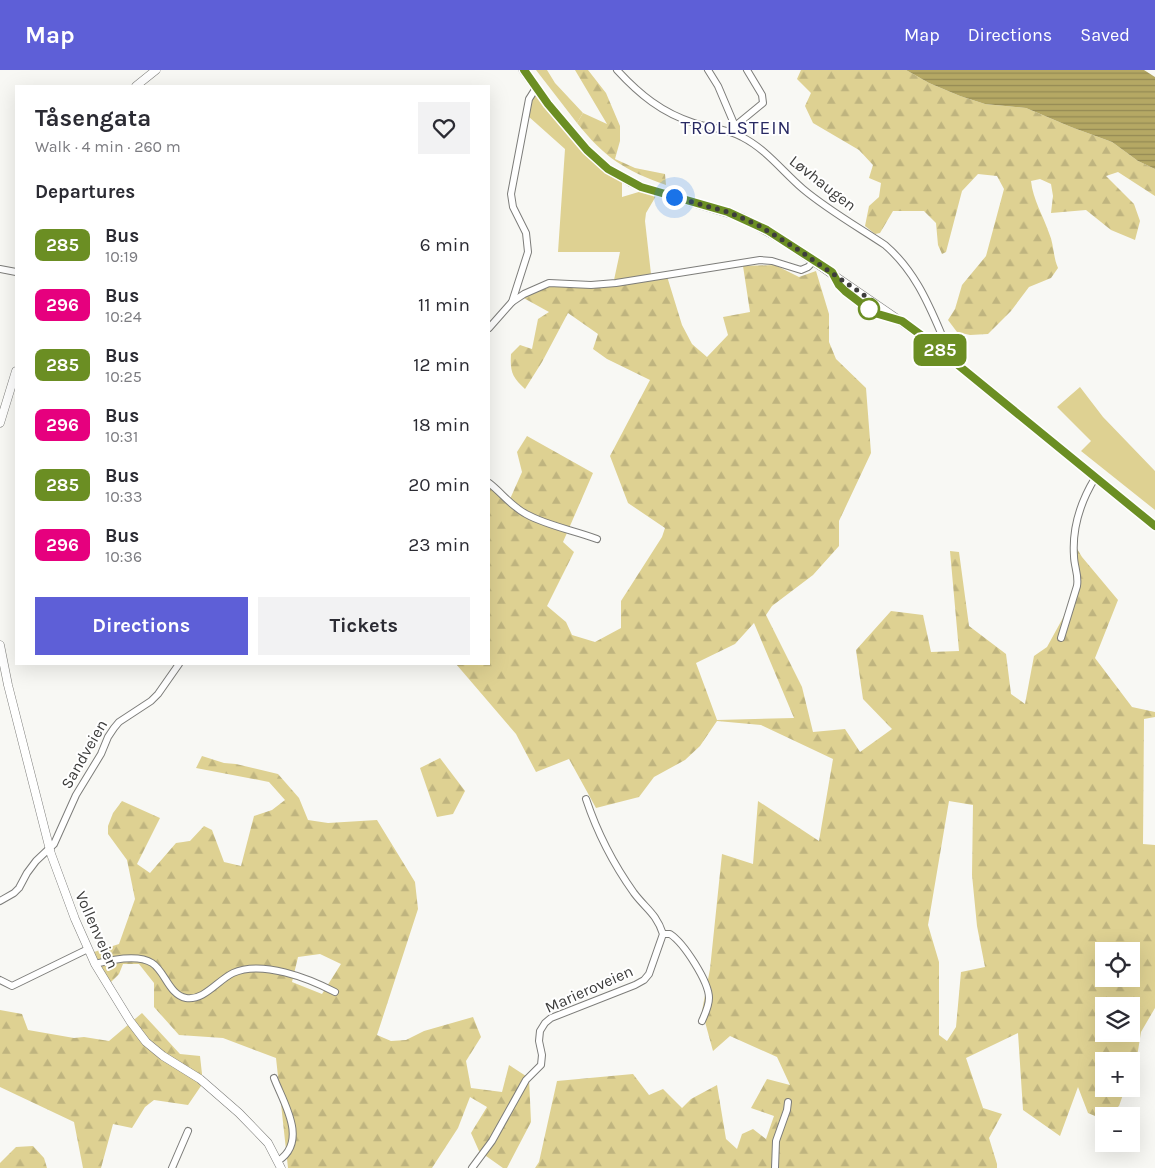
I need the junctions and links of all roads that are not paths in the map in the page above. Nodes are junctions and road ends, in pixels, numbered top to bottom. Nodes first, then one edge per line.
1 (156, 70) edge
2 (524, 70) edge
3 (617, 70) edge
4 (708, 70) edge
5 (747, 70) edge
6 (137, 85) edge
7 (536, 88) junction
8 (734, 129) junction
9 (814, 261) junction
10 (0, 269) edge
11 (15, 272) edge
12 (512, 302) junction
13 (490, 327) edge
14 (936, 347) junction
15 (15, 374) edge
16 (0, 423) edge
17 (1096, 478) junction
18 (490, 485) edge
19 (1155, 526) edge
20 (597, 539) dead end
21 (1061, 638) dead end
22 (0, 645) edge
23 (1, 658) edge
24 (178, 665) edge
25 (586, 800) dead end
26 (50, 849) junction
27 (0, 900) edge
28 (663, 934) junction
29 (88, 949) junction
30 (95, 964) junction
31 (0, 980) edge
32 (335, 992) dead end
33 (702, 1021) dead end
34 (274, 1078) dead end
35 (788, 1102) dead end
36 (188, 1131) dead end
37 (280, 1164) edge
38 (172, 1168) edge
39 (472, 1168) edge
40 (775, 1168) edge

1 - 6 main road
2 - 7 main road
3 - 8 street, Løvhaugen
4 - 8 street
5 - 8 street
7 - 9 main road
7 - 12 street
8 - 14 street, Løvhaugen
9 - 12 street
9 - 14 main road
10 - 11 street
12 - 13 street
14 - 17 main road
15 - 16 main road
17 - 19 main road
17 - 21 street
18 - 20 street
22 - 23 main road, Vollenveien
23 - 26 main road, Vollenveien
24 - 26 street, Sandveien
25 - 28 street
26 - 27 street, Sandveien
26 - 29 main road, Vollenveien
28 - 33 street
28 - 39 street, Marieroveien
29 - 30 main road, Vollenveien
29 - 31 street
30 - 32 street
30 - 37 main road, Vollenveien
34 - 37 street, Vollenveien
35 - 40 street
36 - 38 street

